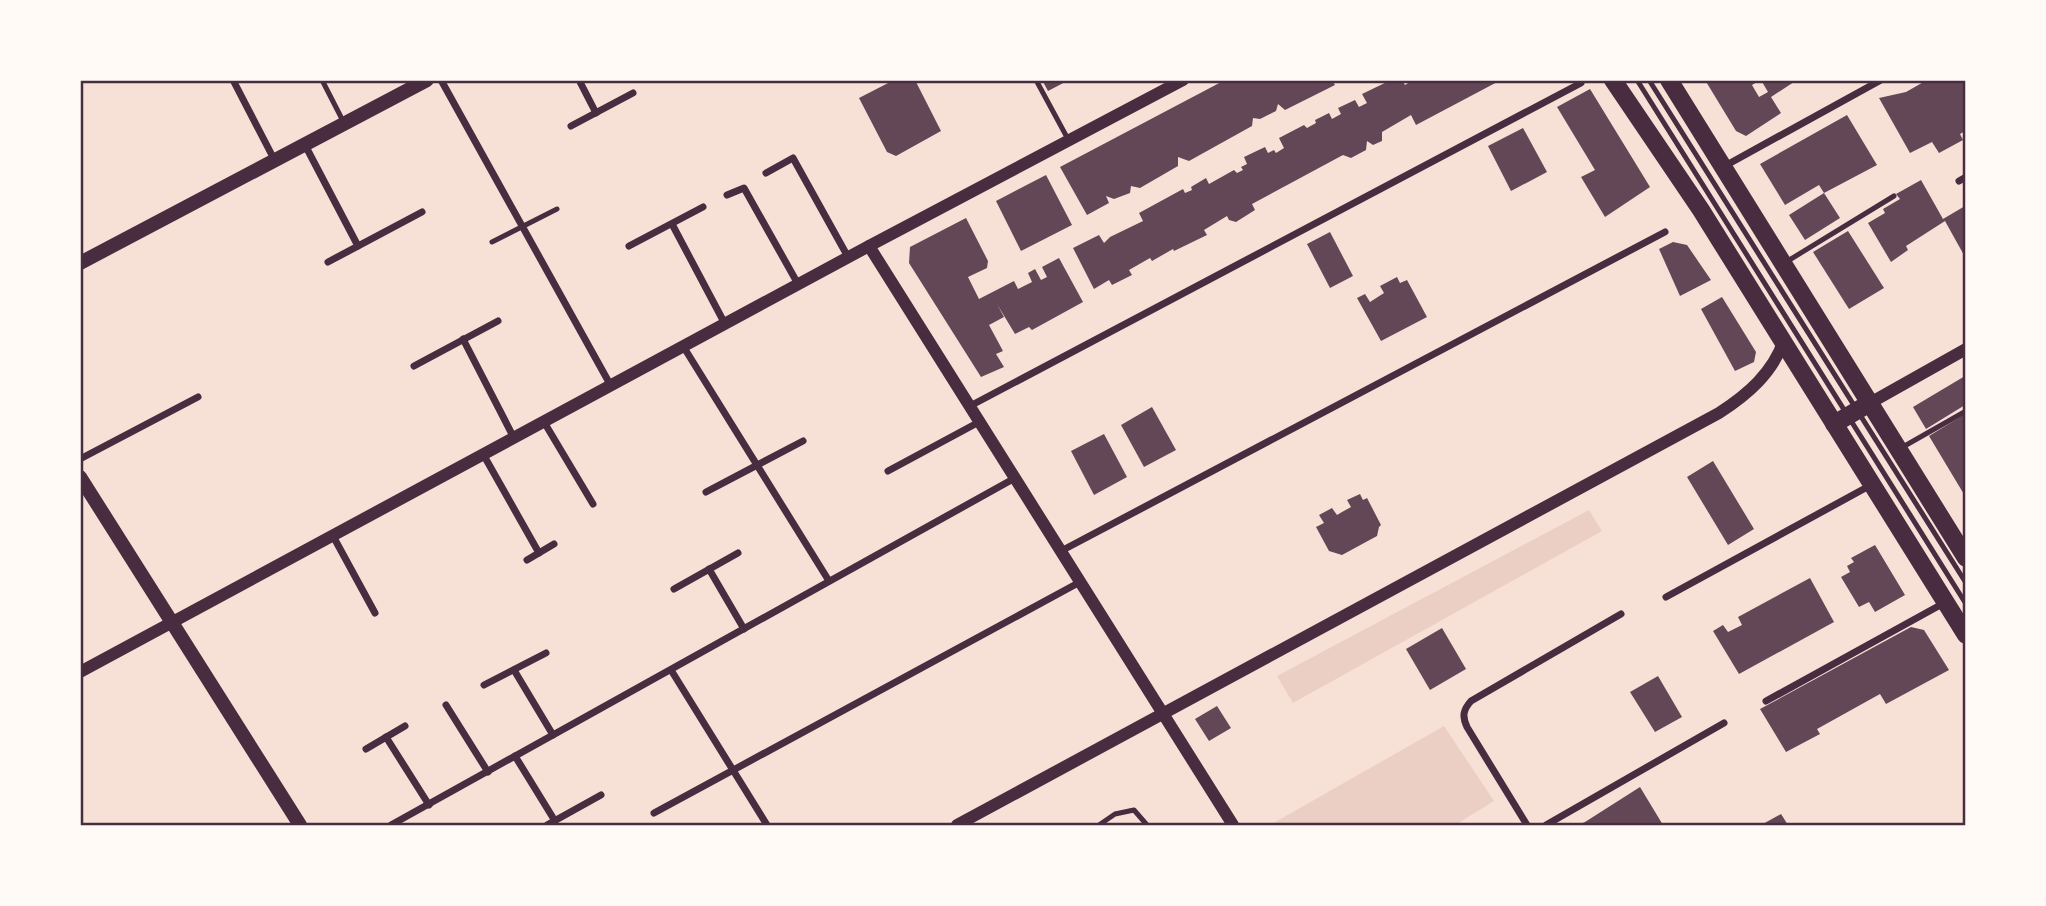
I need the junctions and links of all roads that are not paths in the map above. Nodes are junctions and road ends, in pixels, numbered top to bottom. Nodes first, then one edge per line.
1 (233, 80) edge
2 (322, 80) edge
3 (426, 80) edge
4 (441, 80) edge
5 (579, 80) edge
6 (1036, 80) edge
7 (1183, 80) edge
8 (1613, 80) edge
9 (1637, 80) edge
10 (1648, 80) edge
11 (1669, 80) edge
12 (1881, 80) edge
13 (1581, 83) dead end
14 (633, 93) dead end
15 (596, 113) junction
16 (344, 124) junction
17 (572, 126) dead end
18 (1069, 141) junction
19 (305, 145) junction
20 (275, 161) junction
21 (1722, 168) junction
22 (766, 173) dead end
23 (727, 195) dead end
24 (1894, 197) dead end
25 (703, 207) dead end
26 (557, 209) dead end
27 (422, 212) dead end
28 (671, 224) junction
29 (523, 227) junction
30 (1665, 232) dead end
31 (492, 242) dead end
32 (358, 246) junction
33 (629, 246) dead end
34 (869, 246) junction
35 (848, 257) junction
36 (328, 262) dead end
37 (80, 263) edge
38 (1783, 264) junction
39 (798, 284) junction
40 (498, 321) dead end
41 (725, 324) junction
42 (463, 339) junction
43 (1784, 340) junction
44 (683, 346) junction
45 (1965, 349) edge
46 (414, 366) dead end
47 (611, 386) junction
48 (198, 397) dead end
49 (970, 406) junction
50 (1965, 411) edge
51 (1852, 413) junction
52 (544, 422) junction
53 (979, 422) junction
54 (514, 438) junction
55 (803, 441) dead end
56 (1898, 450) junction
57 (483, 454) junction
58 (80, 459) edge
59 (757, 466) junction
60 (888, 471) dead end
61 (80, 477) edge
62 (1015, 478) junction
63 (1871, 485) junction
64 (706, 492) dead end
65 (593, 504) dead end
66 (333, 536) junction
67 (554, 544) dead end
68 (1061, 551) junction
69 (538, 553) junction
70 (738, 553) dead end
71 (1965, 558) edge
72 (527, 560) dead end
73 (709, 569) junction
74 (829, 581) junction
75 (1080, 582) junction
76 (1965, 583) edge
77 (674, 589) dead end
78 (1667, 597) dead end
79 (1945, 603) junction
80 (1965, 604) edge
81 (375, 613) dead end
82 (1621, 614) dead end
83 (173, 622) junction
84 (744, 629) junction
85 (1965, 635) edge
86 (546, 653) dead end
87 (514, 670) junction
88 (671, 670) junction
89 (80, 672) edge
90 (484, 685) dead end
91 (1766, 701) dead end
92 (446, 705) dead end
93 (1163, 713) junction
94 (1724, 723) dead end
95 (405, 726) dead end
96 (553, 736) junction
97 (386, 737) junction
98 (366, 749) dead end
99 (515, 756) junction
100 (733, 770) junction
101 (488, 772) junction
102 (601, 795) dead end
103 (429, 805) junction
104 (654, 813) dead end
105 (551, 823) edge
106 (300, 825) edge
107 (391, 825) edge
108 (767, 825) edge
109 (957, 825) edge
110 (1099, 825) edge
111 (1147, 825) edge
112 (1233, 825) edge
113 (1527, 825) edge
114 (1546, 825) edge

1 - 20 street
2 - 16 lane
3 - 16 main road
4 - 29 street
5 - 15 street
6 - 18 lane
7 - 18 street
8 - 43 main road
9 - 51 lane
10 - 51 lane
11 - 21 main road
12 - 21 street
13 - 49 street
14 - 15 street
15 - 17 street
16 - 19 main road
18 - 34 street
19 - 20 main road
19 - 32 street
20 - 37 main road
21 - 38 main road
22 - 35 street
23 - 39 street
24 - 38 lane
25 - 28 street
26 - 29 lane
27 - 32 street
28 - 33 street
28 - 41 street
29 - 31 lane
29 - 47 street
30 - 68 street
32 - 36 street
34 - 35 street
34 - 49 street
35 - 39 street
38 - 51 main road
39 - 41 street
40 - 42 street
41 - 44 street
42 - 46 street
42 - 54 street
43 - 51 main road
43 - 93 street
44 - 47 street
44 - 59 street
45 - 51 street
47 - 52 street
48 - 58 street
49 - 53 street
50 - 56 lane
51 - 56 main road
51 - 63 main road
51 - 76 lane
51 - 80 lane
52 - 54 street
52 - 65 street
53 - 60 street
53 - 62 street
54 - 57 street
55 - 59 street
56 - 71 main road
57 - 66 street
57 - 69 street
59 - 64 street
59 - 74 street
61 - 83 main road
62 - 68 street
62 - 74 street
63 - 78 street
63 - 79 main road
66 - 81 street
66 - 83 street
67 - 69 street
68 - 75 street
69 - 72 street
70 - 73 street
73 - 77 street
73 - 84 street
74 - 84 street
75 - 93 street
75 - 100 street
79 - 85 main road
79 - 91 street
82 - 113 street
83 - 89 street
83 - 106 main road
84 - 88 street
86 - 87 street
87 - 90 street
87 - 96 street
88 - 96 street
88 - 100 street
92 - 101 street
93 - 109 street
93 - 112 street
94 - 114 street
95 - 97 street
96 - 99 street
97 - 98 street
97 - 103 street
99 - 101 street
99 - 105 street
100 - 104 street
100 - 108 street
101 - 103 street
102 - 105 street
103 - 107 street
110 - 111 lane

